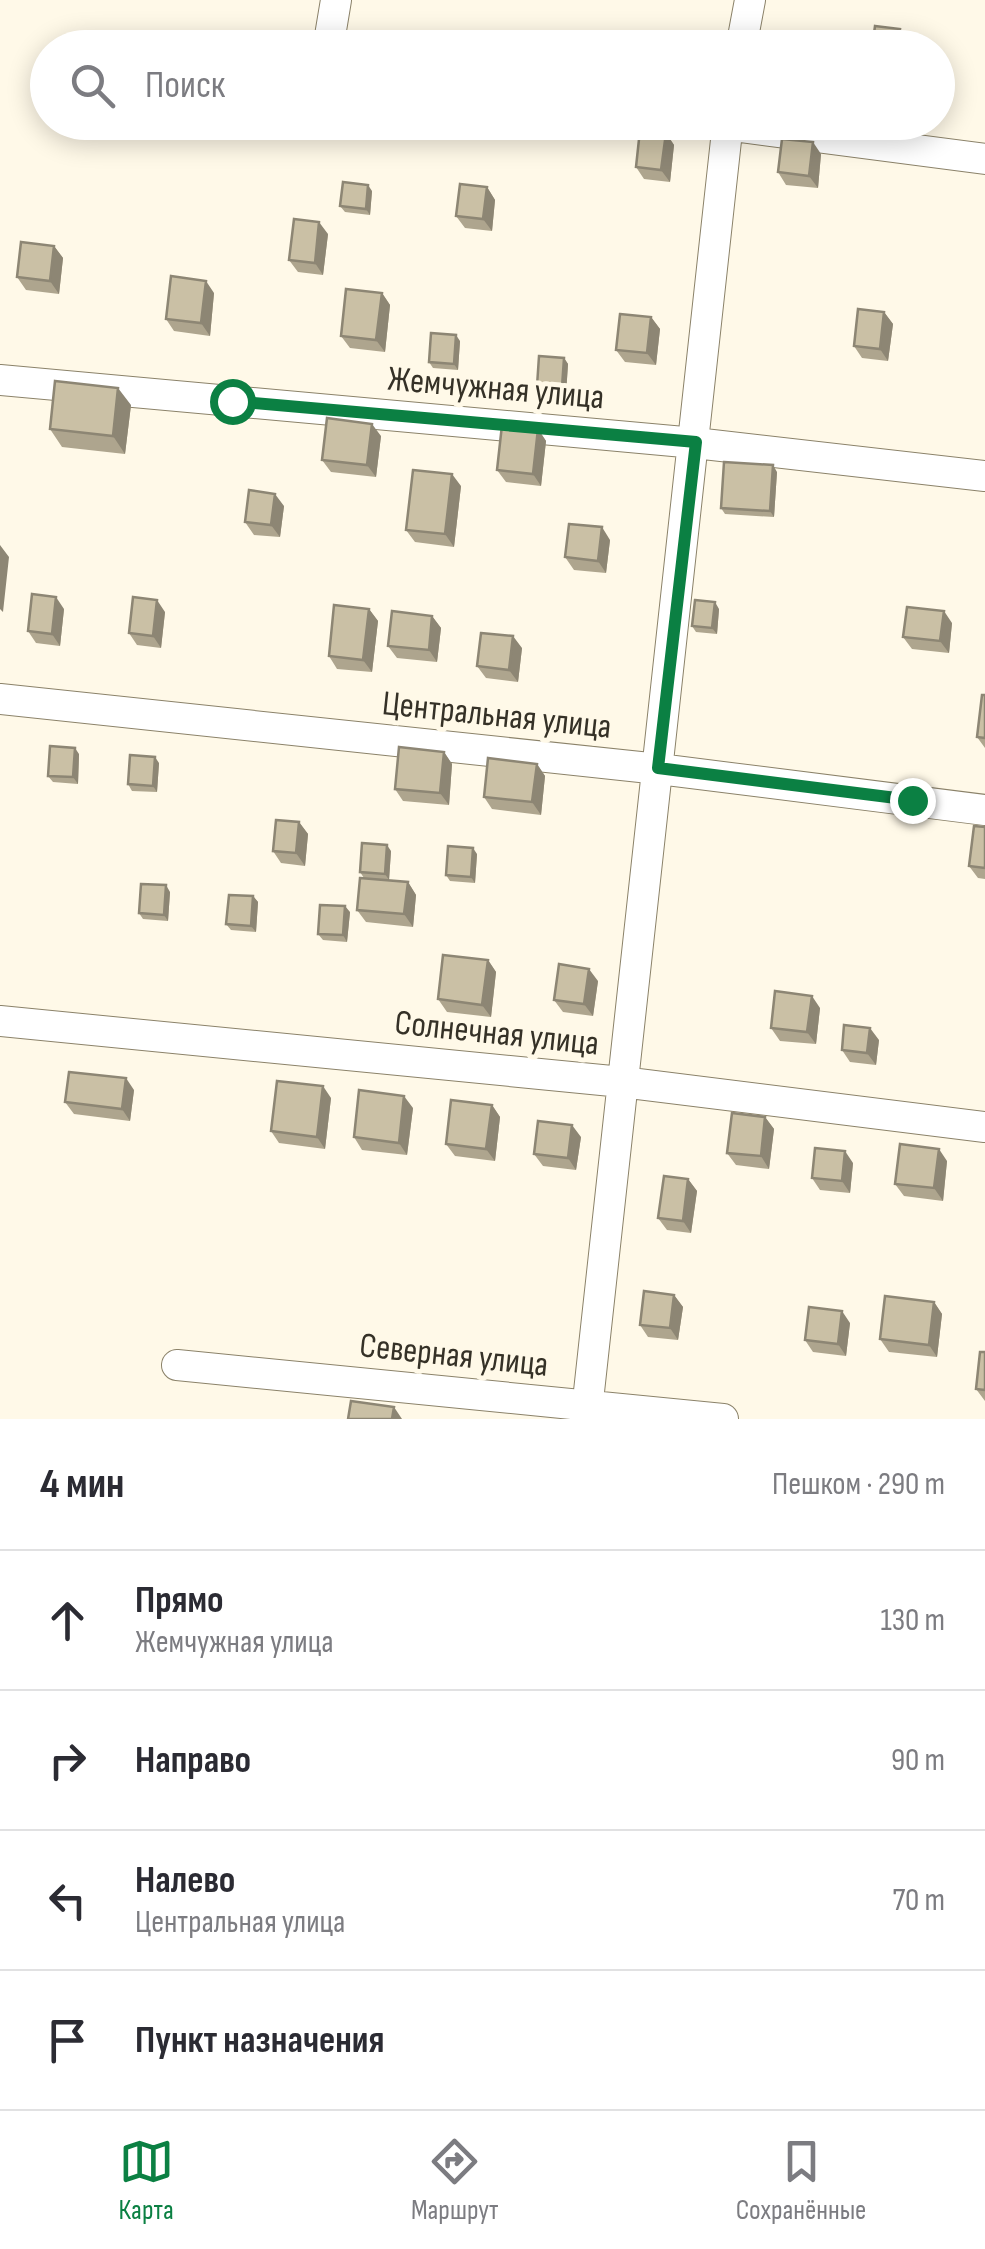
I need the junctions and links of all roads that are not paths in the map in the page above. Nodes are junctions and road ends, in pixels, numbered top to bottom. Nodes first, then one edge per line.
1 (336, 0) edge
2 (750, 0) edge
3 (331, 30) edge
4 (744, 30) edge
5 (720, 140) edge
6 (849, 140) edge
7 (985, 158) edge
8 (0, 380) edge
9 (696, 442) junction
10 (985, 476) edge
11 (0, 698) edge
12 (658, 768) junction
13 (985, 810) edge
14 (0, 1021) edge
15 (622, 1082) junction
16 (985, 1128) edge
17 (177, 1365) dead end
18 (587, 1412) edge
19 (723, 1419) edge

1 - 3 street
2 - 4 street
5 - 9 street
6 - 7 street
8 - 9 street, Жемчужная улица
9 - 10 street, Жемчужная улица
9 - 12 street
11 - 12 street, Центральная улица
12 - 13 street, Центральная улица
12 - 15 street
14 - 15 street, Солнечная улица
15 - 16 street, Солнечная улица
15 - 18 street
17 - 18 street, Северная улица
18 - 19 street, Северная улица

